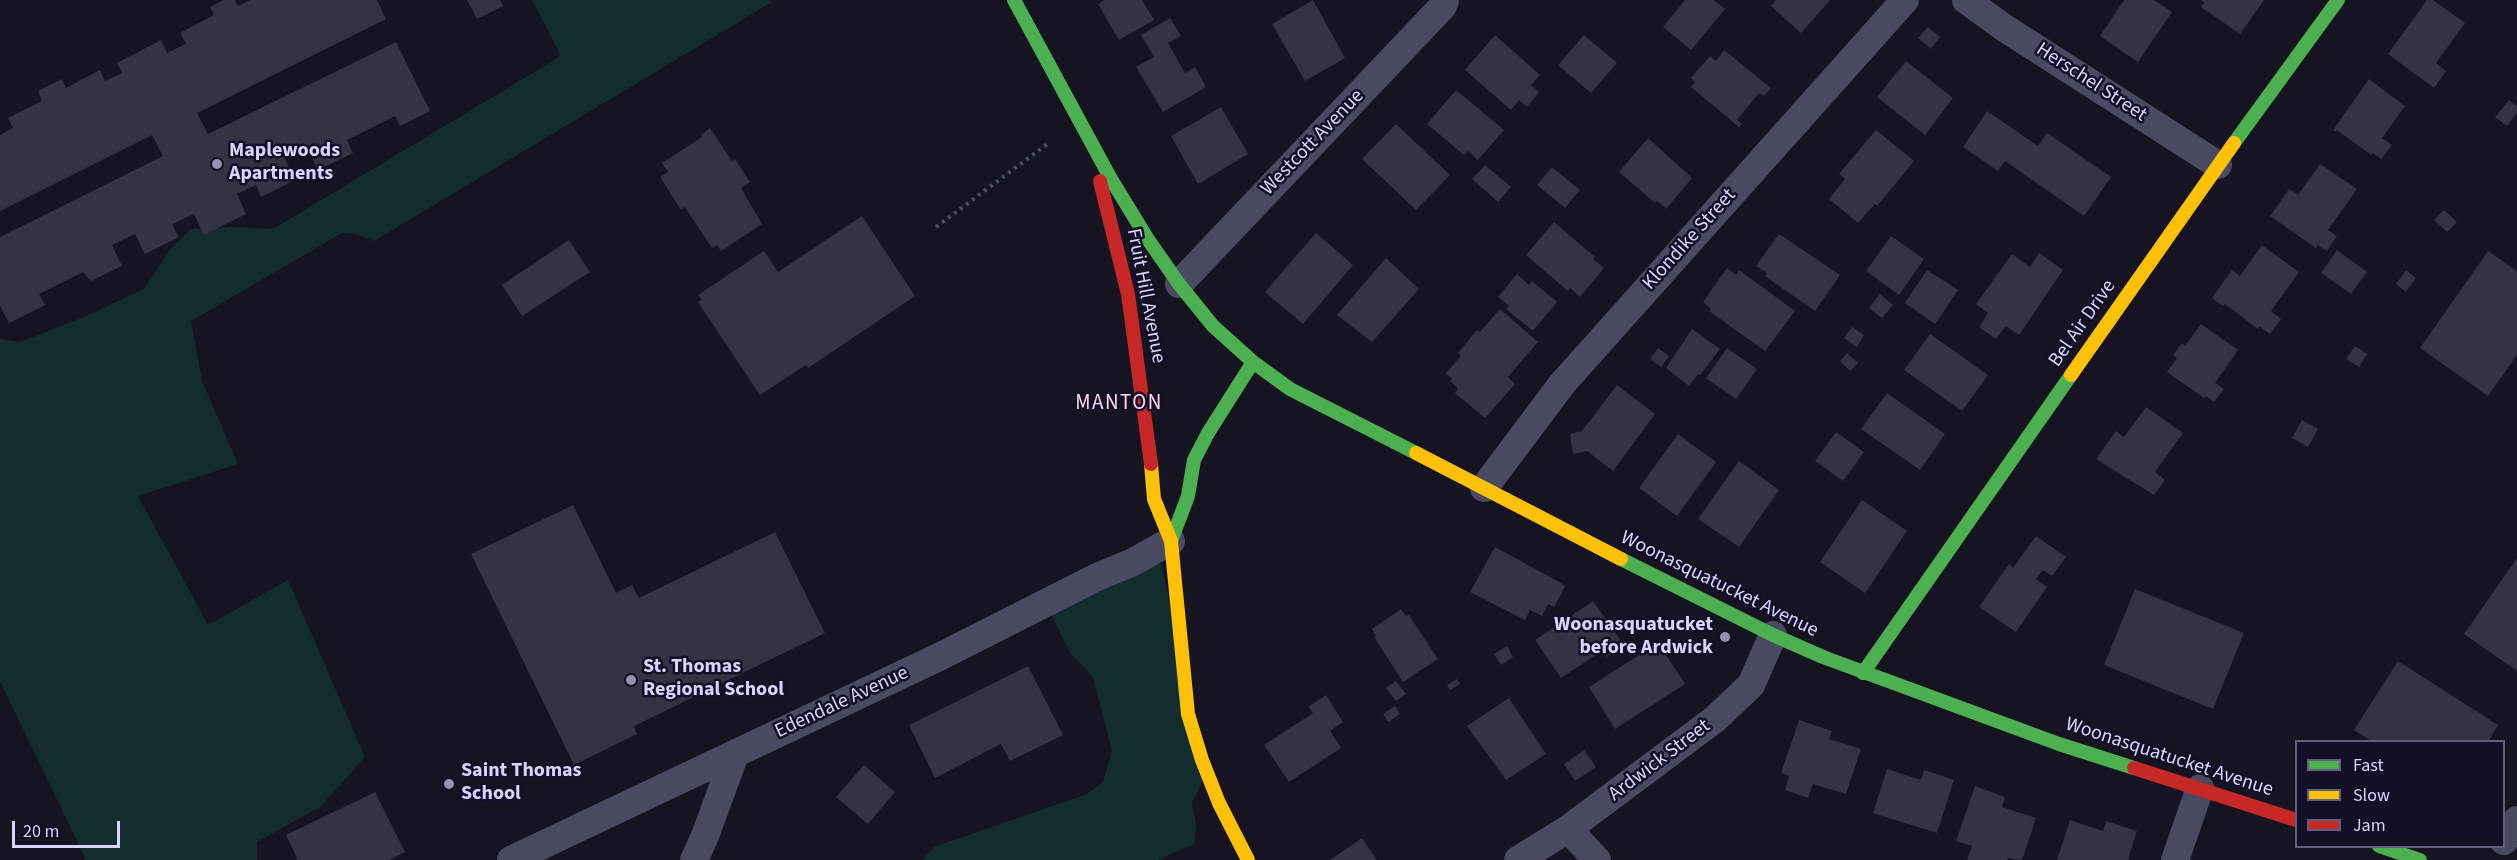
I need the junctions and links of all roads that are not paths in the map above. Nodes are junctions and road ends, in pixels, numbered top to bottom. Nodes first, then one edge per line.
1 (1014, 0) edge
2 (1445, 0) edge
3 (1905, 0) edge
4 (1966, 0) edge
5 (2338, 0) edge
6 (1082, 125) junction
7 (2218, 165) junction
8 (1179, 284) junction
9 (1253, 362) junction
10 (1484, 488) junction
11 (1171, 540) junction
12 (1773, 635) junction
13 (1863, 673) junction
14 (735, 754) junction
15 (2200, 788) junction
16 (2295, 820) edge
17 (2517, 820) edge
18 (1568, 829) junction
19 (2505, 839) edge
20 (2385, 848) edge
21 (511, 860) edge
22 (694, 860) edge
23 (1248, 860) edge
24 (1518, 860) edge
25 (1597, 860) edge
26 (2175, 860) edge
27 (2420, 860) edge

1 - 6 street, Fruit Hill Avenue
2 - 8 street, Westcott Avenue
3 - 10 street, Klondike Street
4 - 7 street, Herschel Street
5 - 7 street, Bel Air Drive
6 - 8 street, Fruit Hill Avenue
6 - 11 street, Fruit Hill Avenue
7 - 13 street, Bel Air Drive
8 - 9 street, Woonasquatucket Avenue
9 - 10 street, Woonasquatucket Avenue
9 - 11 street, Fruit Hill Avenue
10 - 12 street, Woonasquatucket Avenue
11 - 14 street, Edendale Avenue
11 - 23 street, Fruit Hill Avenue
12 - 13 street, Woonasquatucket Avenue
12 - 18 street, Ardwick Street
13 - 15 street, Woonasquatucket Avenue
14 - 21 street, Edendale Avenue
14 - 22 street
15 - 16 street, Woonasquatucket Avenue
15 - 26 street
17 - 19 street
18 - 24 street, Ardwick Street
18 - 25 street
20 - 27 street

